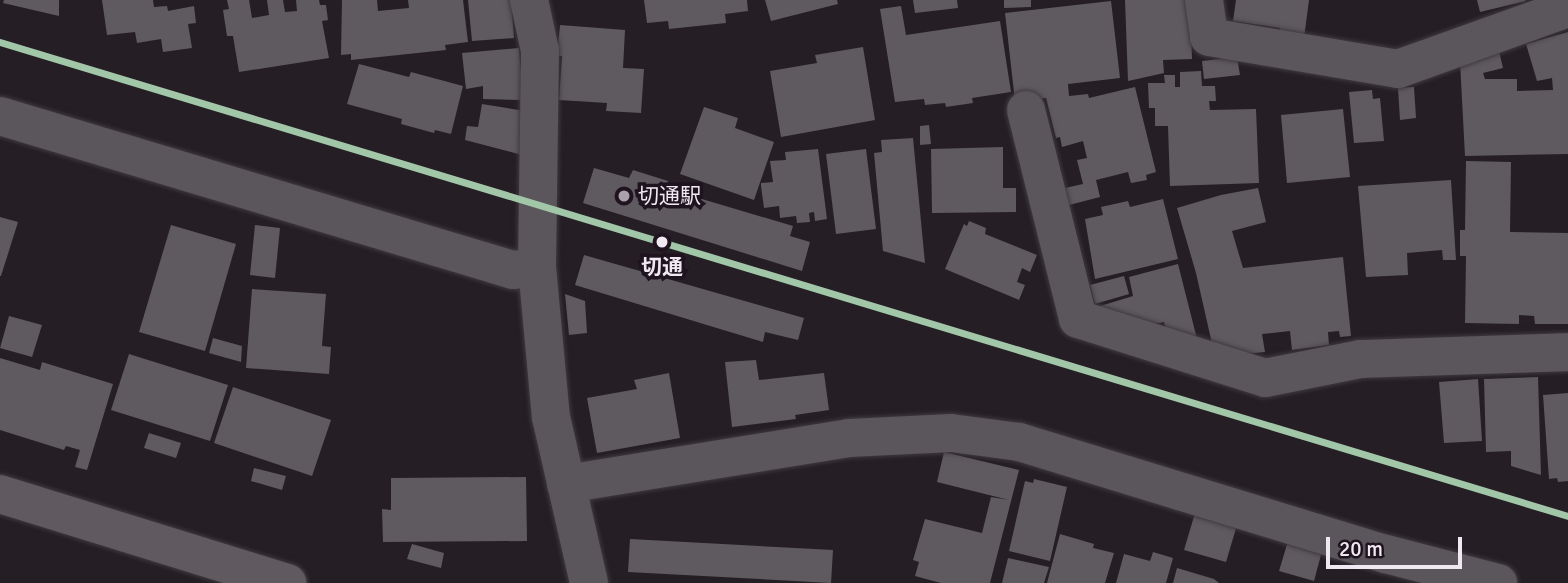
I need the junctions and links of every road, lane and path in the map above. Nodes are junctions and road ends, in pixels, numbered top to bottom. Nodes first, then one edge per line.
1 (528, 0) edge
2 (1204, 0) edge
3 (1568, 8) edge
4 (1026, 110) dead end
5 (0, 116) edge
6 (537, 267) junction
7 (1568, 352) edge
8 (566, 484) junction
9 (0, 494) edge
10 (1389, 569) edge
11 (288, 583) edge
12 (589, 583) edge
13 (1498, 583) edge

1 - 6 street
2 - 3 street
4 - 7 street
5 - 6 street
6 - 8 street
8 - 10 street
8 - 12 street
9 - 11 street
10 - 13 street

